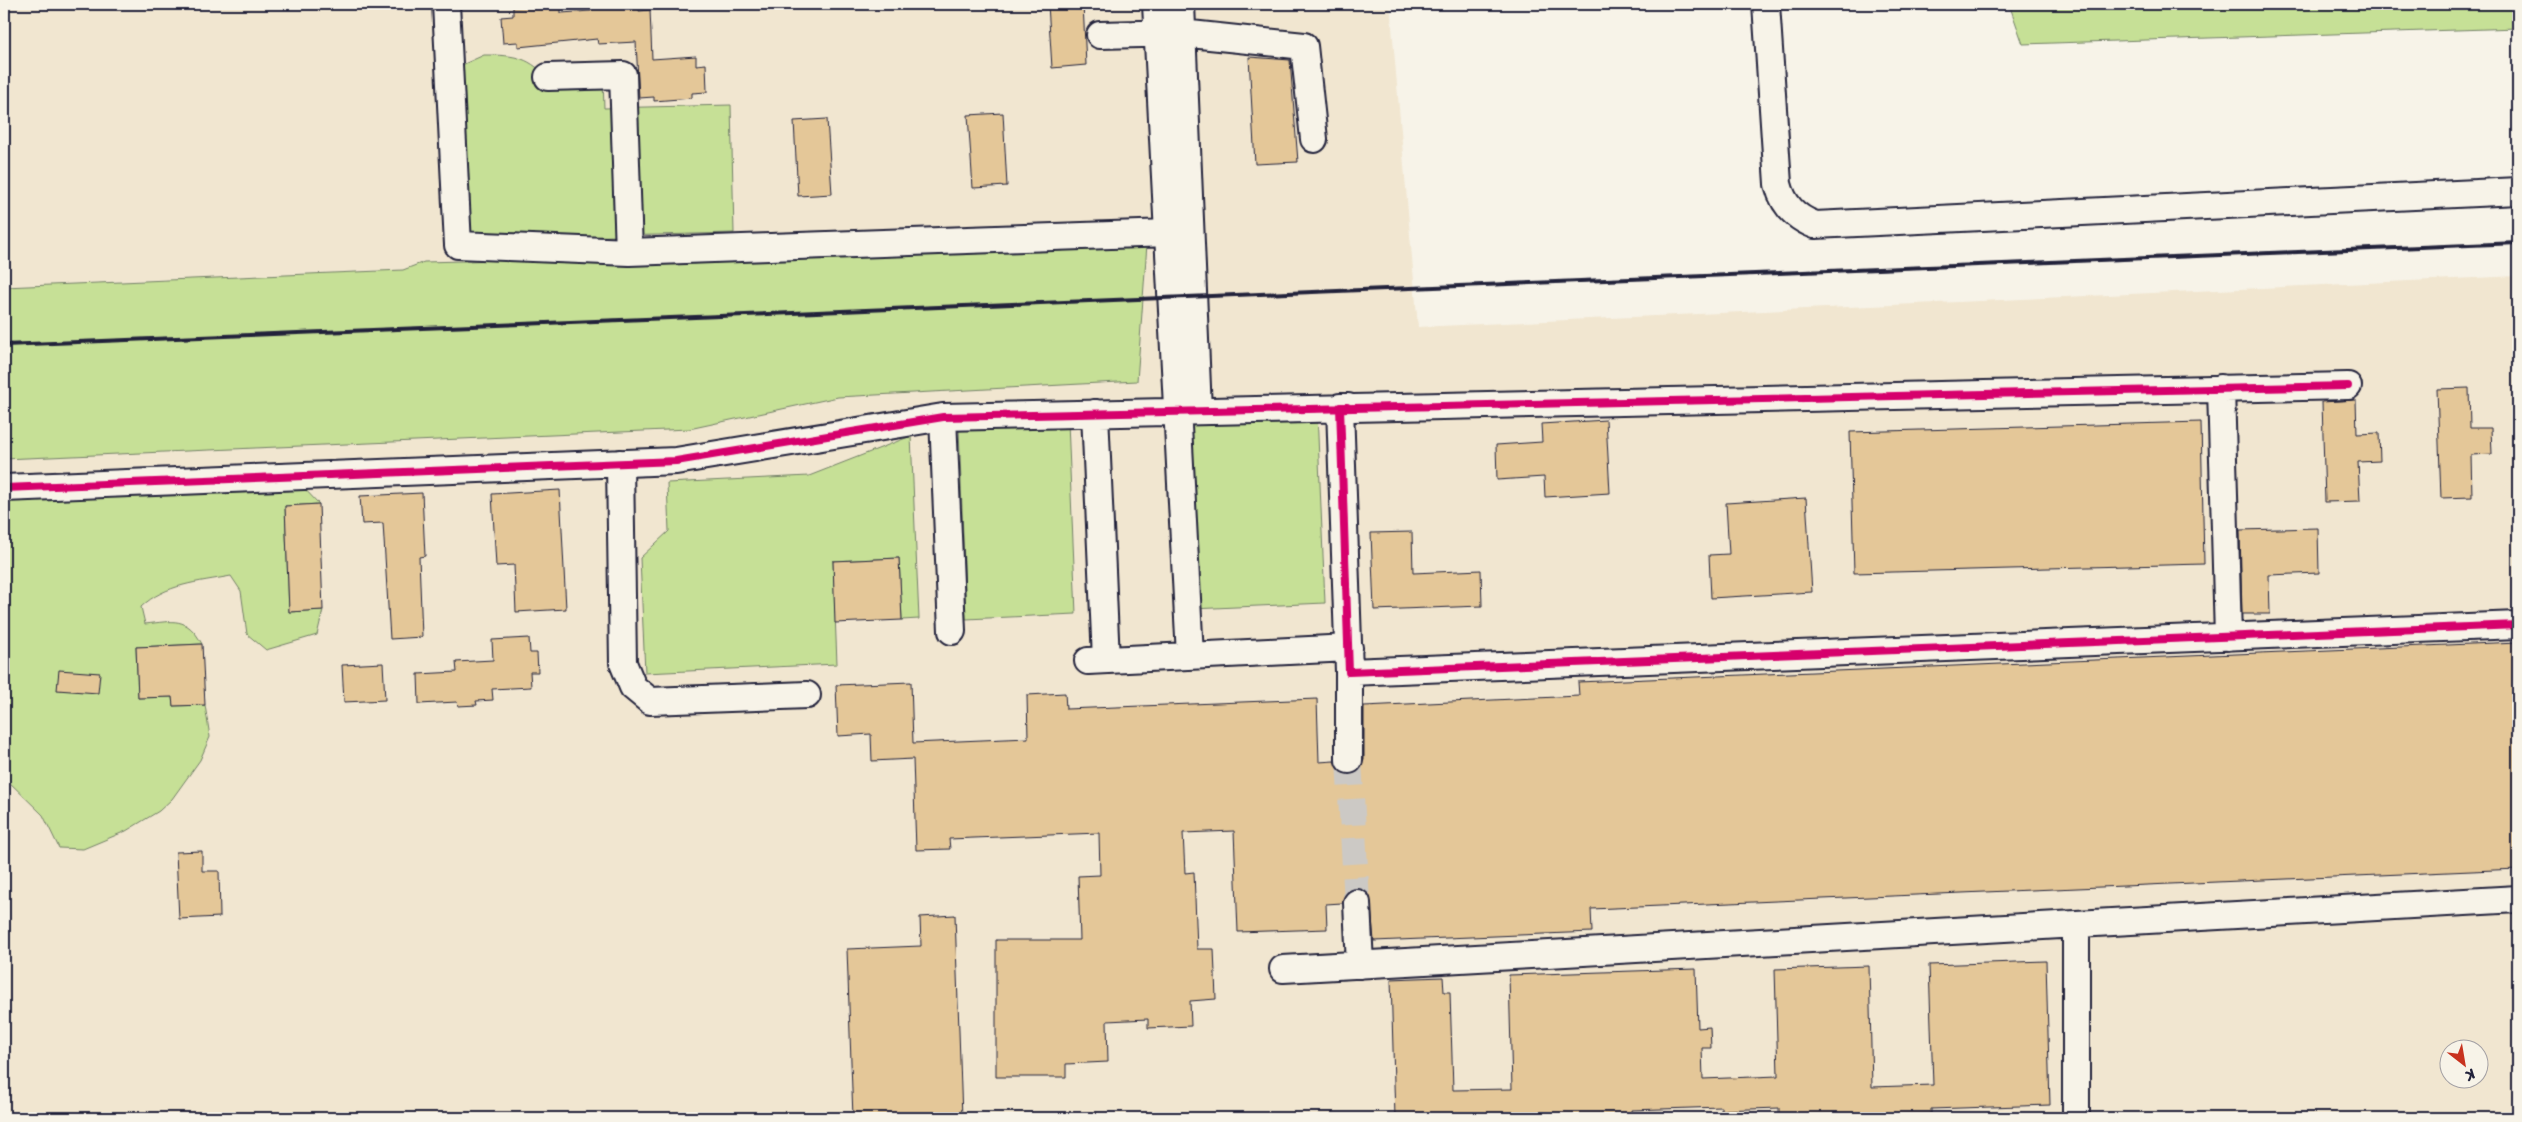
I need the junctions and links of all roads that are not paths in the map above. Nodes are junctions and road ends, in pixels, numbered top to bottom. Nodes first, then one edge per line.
1 (446, 4) edge
2 (1156, 4) edge
3 (1181, 4) edge
4 (1766, 4) edge
5 (1169, 34) junction
6 (1100, 35) dead end
7 (548, 78) dead end
8 (1314, 139) dead end
9 (2518, 191) edge
10 (1168, 233) junction
11 (629, 252) junction
12 (2348, 386) dead end
13 (2221, 388) junction
14 (1348, 407) junction
15 (1188, 411) junction
16 (1095, 413) junction
17 (943, 417) junction
18 (620, 463) junction
19 (4, 488) edge
20 (2518, 625) edge
21 (952, 631) dead end
22 (2228, 637) junction
23 (1190, 656) junction
24 (1349, 660) junction
25 (807, 695) dead end
26 (1350, 760) tunnel mouth
27 (2518, 899) edge
28 (1357, 903) tunnel mouth
29 (2076, 924) junction
30 (1360, 965) junction
31 (1283, 969) dead end
32 (2076, 1118) edge

1 - 11 street
2 - 5 street
3 - 5 street
4 - 9 street
5 - 6 street
5 - 8 street
5 - 10 street
5 - 15 street
7 - 11 street
10 - 11 street
10 - 15 street
12 - 13 street
13 - 14 street
13 - 22 street
14 - 15 street
14 - 24 street
15 - 16 street
15 - 23 street
16 - 17 street
16 - 23 street
17 - 18 street
17 - 21 street
18 - 19 street
18 - 25 street
20 - 22 street
22 - 24 street
23 - 24 street
24 - 26 street
27 - 29 street
28 - 30 street
29 - 30 street
29 - 32 street
30 - 31 street

